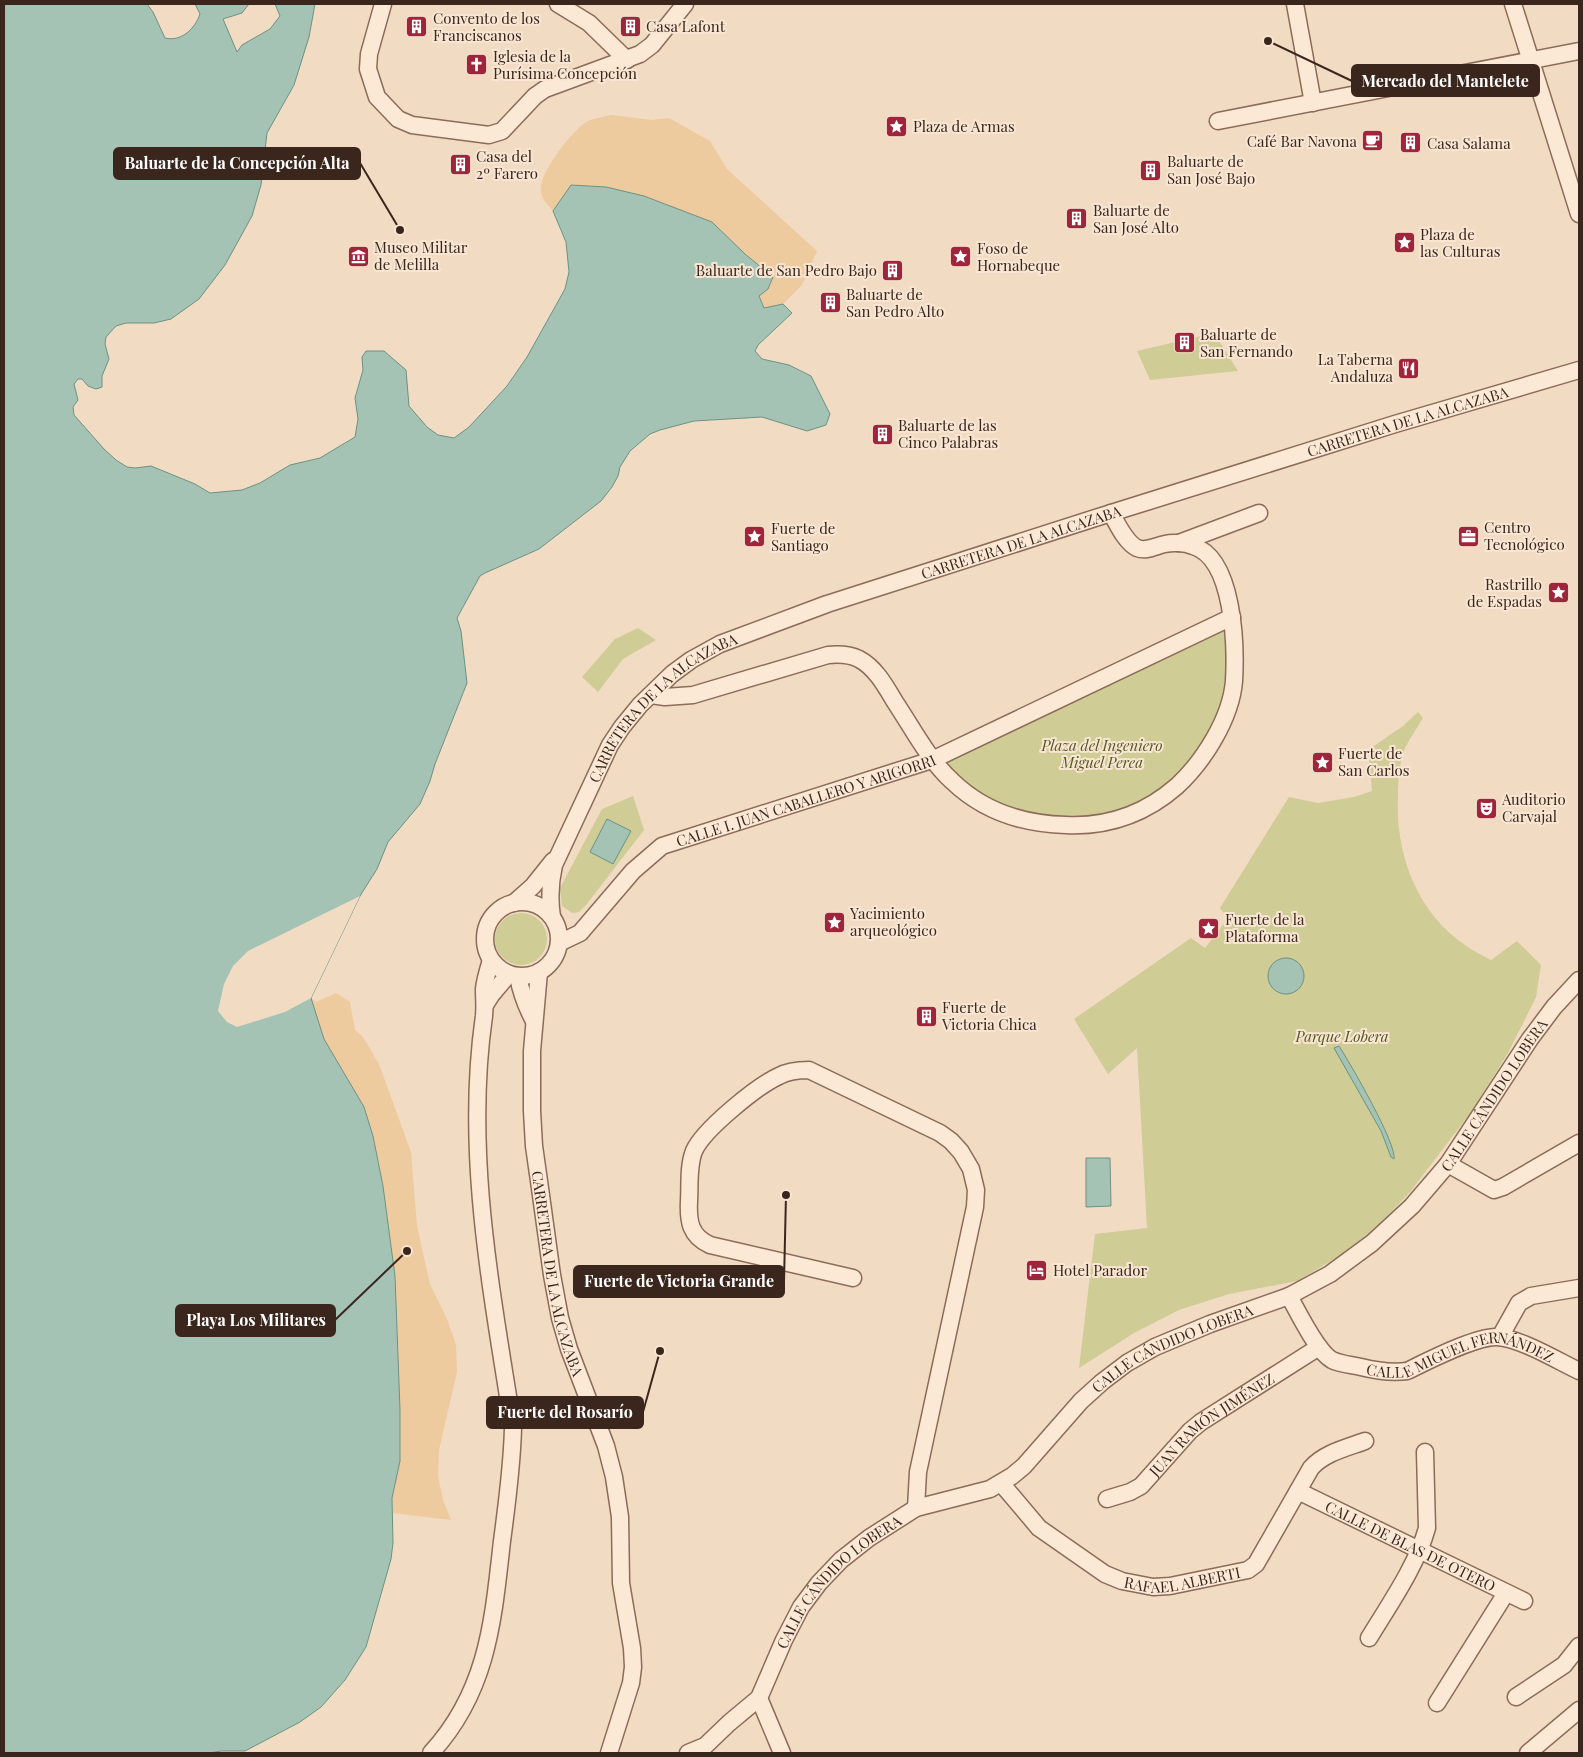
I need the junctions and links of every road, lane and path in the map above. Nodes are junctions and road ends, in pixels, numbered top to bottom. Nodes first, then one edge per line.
1 (382, 4) edge
2 (558, 4) edge
3 (685, 4) edge
4 (1295, 4) edge
5 (1513, 4) edge
6 (1579, 51) edge
7 (627, 60) junction
8 (1530, 61) junction
9 (1313, 103) junction
10 (1218, 121) dead end
11 (1579, 214) edge
12 (1579, 370) edge
13 (1111, 513) junction
14 (1259, 513) dead end
15 (1179, 543) junction
16 (1232, 617) junction
17 (651, 695) junction
18 (932, 760) junction
19 (561, 849) junction
20 (514, 903) junction
21 (552, 917) junction
22 (559, 943) junction
23 (491, 960) junction
24 (540, 972) junction
25 (513, 975) junction
26 (1579, 980) edge
27 (485, 1005) junction
28 (534, 1021) junction
29 (1576, 1149) edge
30 (1448, 1164) junction
31 (853, 1278) dead end
32 (1579, 1288) edge
33 (1289, 1296) junction
34 (1500, 1337) junction
35 (1318, 1347) junction
36 (1579, 1371) edge
37 (1365, 1441) dead end
38 (1425, 1452) dead end
39 (1001, 1483) junction
40 (1298, 1491) junction
41 (1107, 1499) dead end
42 (916, 1508) junction
43 (1419, 1551) junction
44 (1506, 1593) junction
45 (1524, 1601) dead end
46 (1369, 1638) dead end
47 (1579, 1646) edge
48 (1516, 1697) dead end
49 (759, 1698) junction
50 (1437, 1703) dead end
51 (1579, 1710) edge
52 (431, 1753) edge
53 (610, 1753) edge
54 (688, 1753) edge
55 (782, 1753) edge
56 (1528, 1753) edge

1 - 7 street
2 - 7 street
3 - 7 street
4 - 9 street
5 - 8 street
6 - 8 street
8 - 9 street
8 - 11 street
9 - 10 street
12 - 13 street, CARRETERA DE LA ALCAZABA
13 - 15 street
13 - 17 street, CARRETERA DE LA ALCAZABA
14 - 15 street
15 - 16 street
16 - 18 street
16 - 18 street
17 - 18 street, CALLE I. JUAN CABALLERO Y ARIGORRI
17 - 19 street, CARRETERA DE LA ALCAZABA
18 - 22 street, CALLE I. JUAN CABALLERO Y ARIGORRI
19 - 20 street, CARRETERA DE LA ALCAZABA
19 - 21 street, CARRETERA DE LA ALCAZABA
20 - 21 street
20 - 23 street
21 - 22 street
22 - 24 street
23 - 25 street
23 - 27 street
24 - 25 street
24 - 28 street, CARRETERA DE LA ALCAZABA
25 - 27 street
25 - 28 street, CARRETERA DE LA ALCAZABA
26 - 30 street, CALLE CÁNDIDO LOBERA
27 - 52 street
28 - 53 street, CARRETERA DE LA ALCAZABA
29 - 30 street
30 - 33 street, CALLE CÁNDIDO LOBERA
31 - 42 street
32 - 34 street
33 - 35 street
33 - 39 street, CALLE CÁNDIDO LOBERA
34 - 35 street, CALLE MIGUEL FERNÁNDEZ
34 - 36 street, CALLE MIGUEL FERNÁNDEZ
35 - 41 street, JUAN RAMÓN JIMÉNEZ
37 - 40 street, RAFAEL ALBERTI
38 - 43 street
39 - 40 street, RAFAEL ALBERTI
39 - 42 street, CALLE CÁNDIDO LOBERA
40 - 43 street, CALLE DE BLAS DE OTERO
42 - 49 street, CALLE CÁNDIDO LOBERA
43 - 44 street, CALLE DE BLAS DE OTERO
43 - 46 street
44 - 45 street, CALLE DE BLAS DE OTERO
44 - 50 street
47 - 48 street
49 - 54 street
49 - 55 street
51 - 56 street

